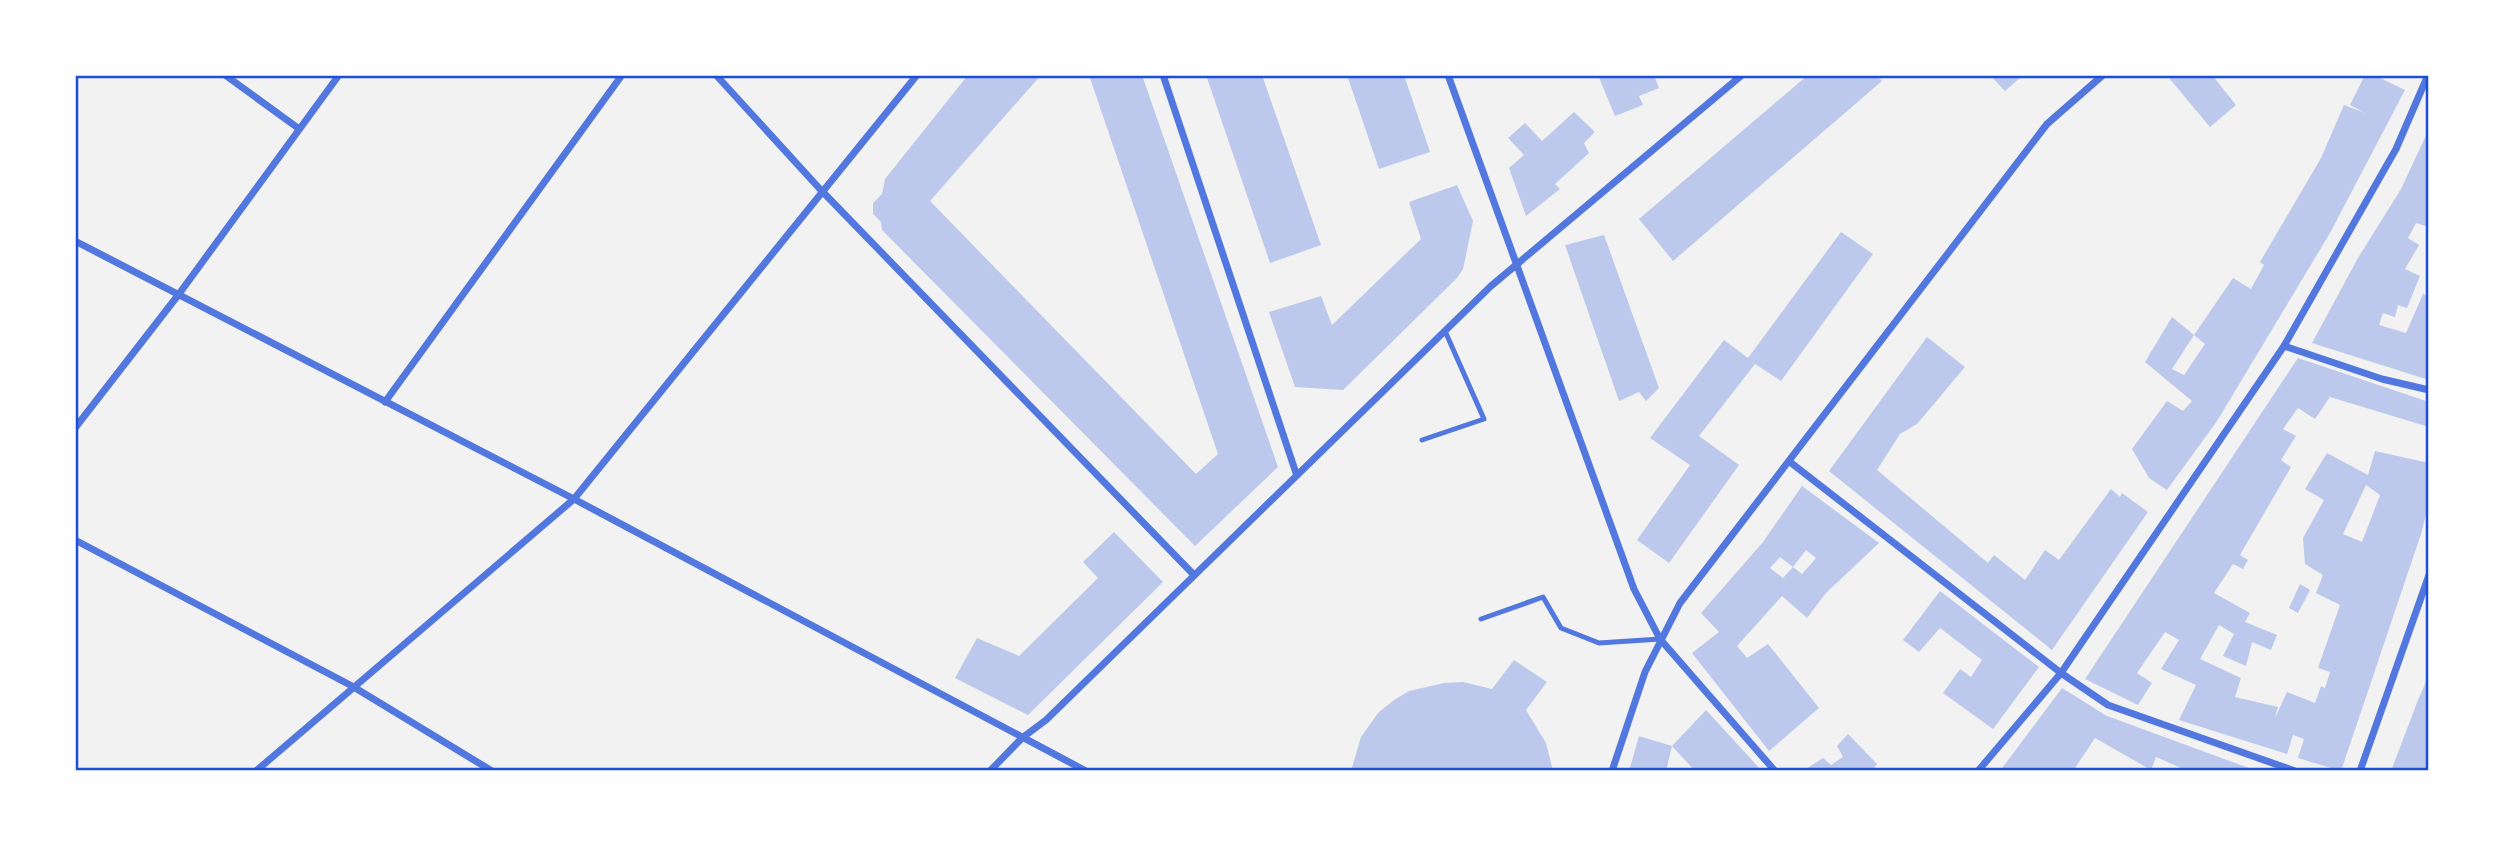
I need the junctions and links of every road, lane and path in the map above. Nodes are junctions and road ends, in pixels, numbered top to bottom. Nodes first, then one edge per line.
1 (225, 75) edge
2 (339, 75) edge
3 (622, 75) edge
4 (716, 75) edge
5 (917, 75) edge
6 (1163, 75) edge
7 (1448, 75) edge
8 (1742, 75) edge
9 (2103, 75) edge
10 (2428, 75) edge
11 (298, 128) junction
12 (824, 193) junction
13 (75, 241) edge
14 (1515, 265) junction
15 (179, 294) junction
16 (1445, 331) junction
17 (2284, 346) junction
18 (2429, 390) edge
19 (385, 402) junction
20 (75, 428) edge
21 (1422, 440) dead end
22 (1790, 462) junction
23 (1296, 474) junction
24 (575, 499) junction
25 (75, 540) edge
26 (1194, 575) junction
27 (2429, 575) edge
28 (1481, 619) dead end
29 (1660, 639) junction
30 (2061, 674) junction
31 (352, 686) junction
32 (1021, 738) junction
33 (256, 771) edge
34 (492, 771) edge
35 (990, 771) edge
36 (1086, 771) edge
37 (1612, 771) edge
38 (1775, 771) edge
39 (1978, 771) edge
40 (2295, 771) edge
41 (2360, 771) edge

1 - 11 street
2 - 11 street
3 - 19 street
4 - 12 street
5 - 12 street
6 - 23 street
7 - 14 street
8 - 14 street
9 - 22 street
10 - 17 street
11 - 15 street
12 - 24 street
12 - 26 street
13 - 15 street
14 - 16 street
14 - 29 street
15 - 19 street
15 - 20 street
16 - 21 lane
16 - 23 street
17 - 18 street
17 - 30 street
19 - 24 street
22 - 29 street
22 - 30 street
23 - 26 street
24 - 31 street
24 - 32 street
25 - 31 street
26 - 32 street
27 - 41 street
28 - 29 lane
29 - 37 street
29 - 38 street
30 - 39 street
30 - 40 street
31 - 33 street
31 - 34 street
32 - 35 street
32 - 36 street

